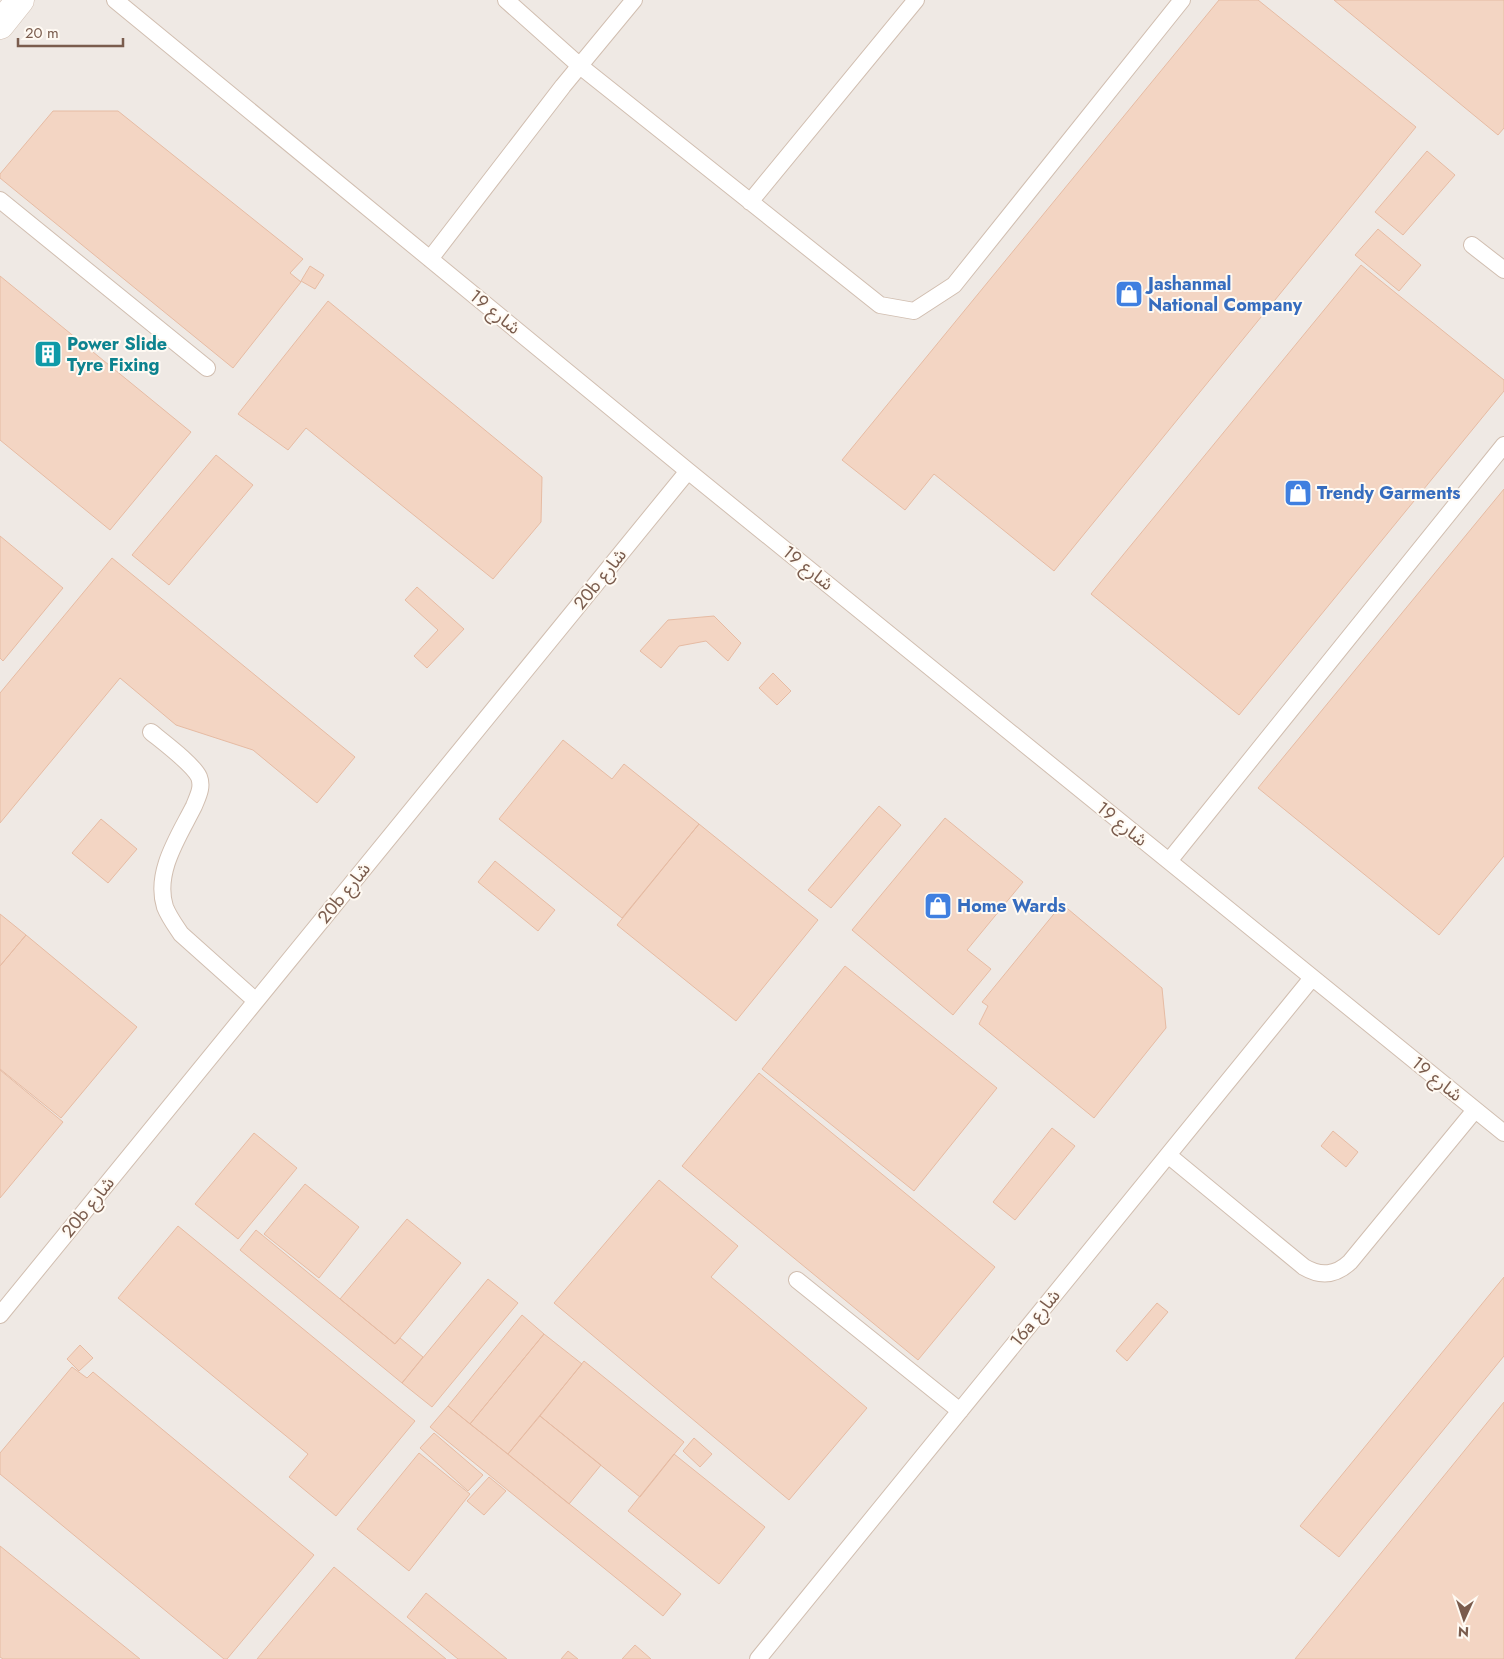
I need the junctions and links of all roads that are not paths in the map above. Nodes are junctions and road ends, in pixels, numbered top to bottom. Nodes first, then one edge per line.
1 (20, 0) edge
2 (115, 0) edge
3 (506, 0) edge
4 (634, 0) edge
5 (916, 0) edge
6 (1182, 0) edge
7 (0, 25) edge
8 (580, 66) junction
9 (0, 200) edge
10 (750, 202) junction
11 (1472, 245) dead end
12 (430, 258) junction
13 (1504, 270) edge
14 (207, 368) dead end
15 (1504, 446) edge
16 (688, 470) junction
17 (151, 732) dead end
18 (1168, 861) junction
19 (1312, 978) junction
20 (256, 1001) junction
21 (1476, 1110) junction
22 (1504, 1133) edge
23 (1168, 1155) junction
24 (797, 1280) dead end
25 (3, 1307) edge
26 (960, 1411) junction
27 (758, 1659) edge

1 - 7 street
2 - 12 lane, شارع 19
3 - 8 lane
4 - 8 lane
5 - 10 lane
6 - 10 lane
8 - 10 lane
8 - 12 lane
9 - 14 lane
11 - 13 lane
12 - 16 lane, شارع 19
15 - 18 lane
16 - 18 lane, شارع 19
16 - 20 lane, 20b شارع
17 - 20 lane
18 - 19 lane, شارع 19
19 - 21 lane, شارع 19
19 - 23 lane, 16a شارع
20 - 25 lane, 20b شارع
21 - 22 lane, شارع 19
21 - 23 lane
23 - 26 lane, 16a شارع
24 - 26 lane
26 - 27 lane, 16a شارع

